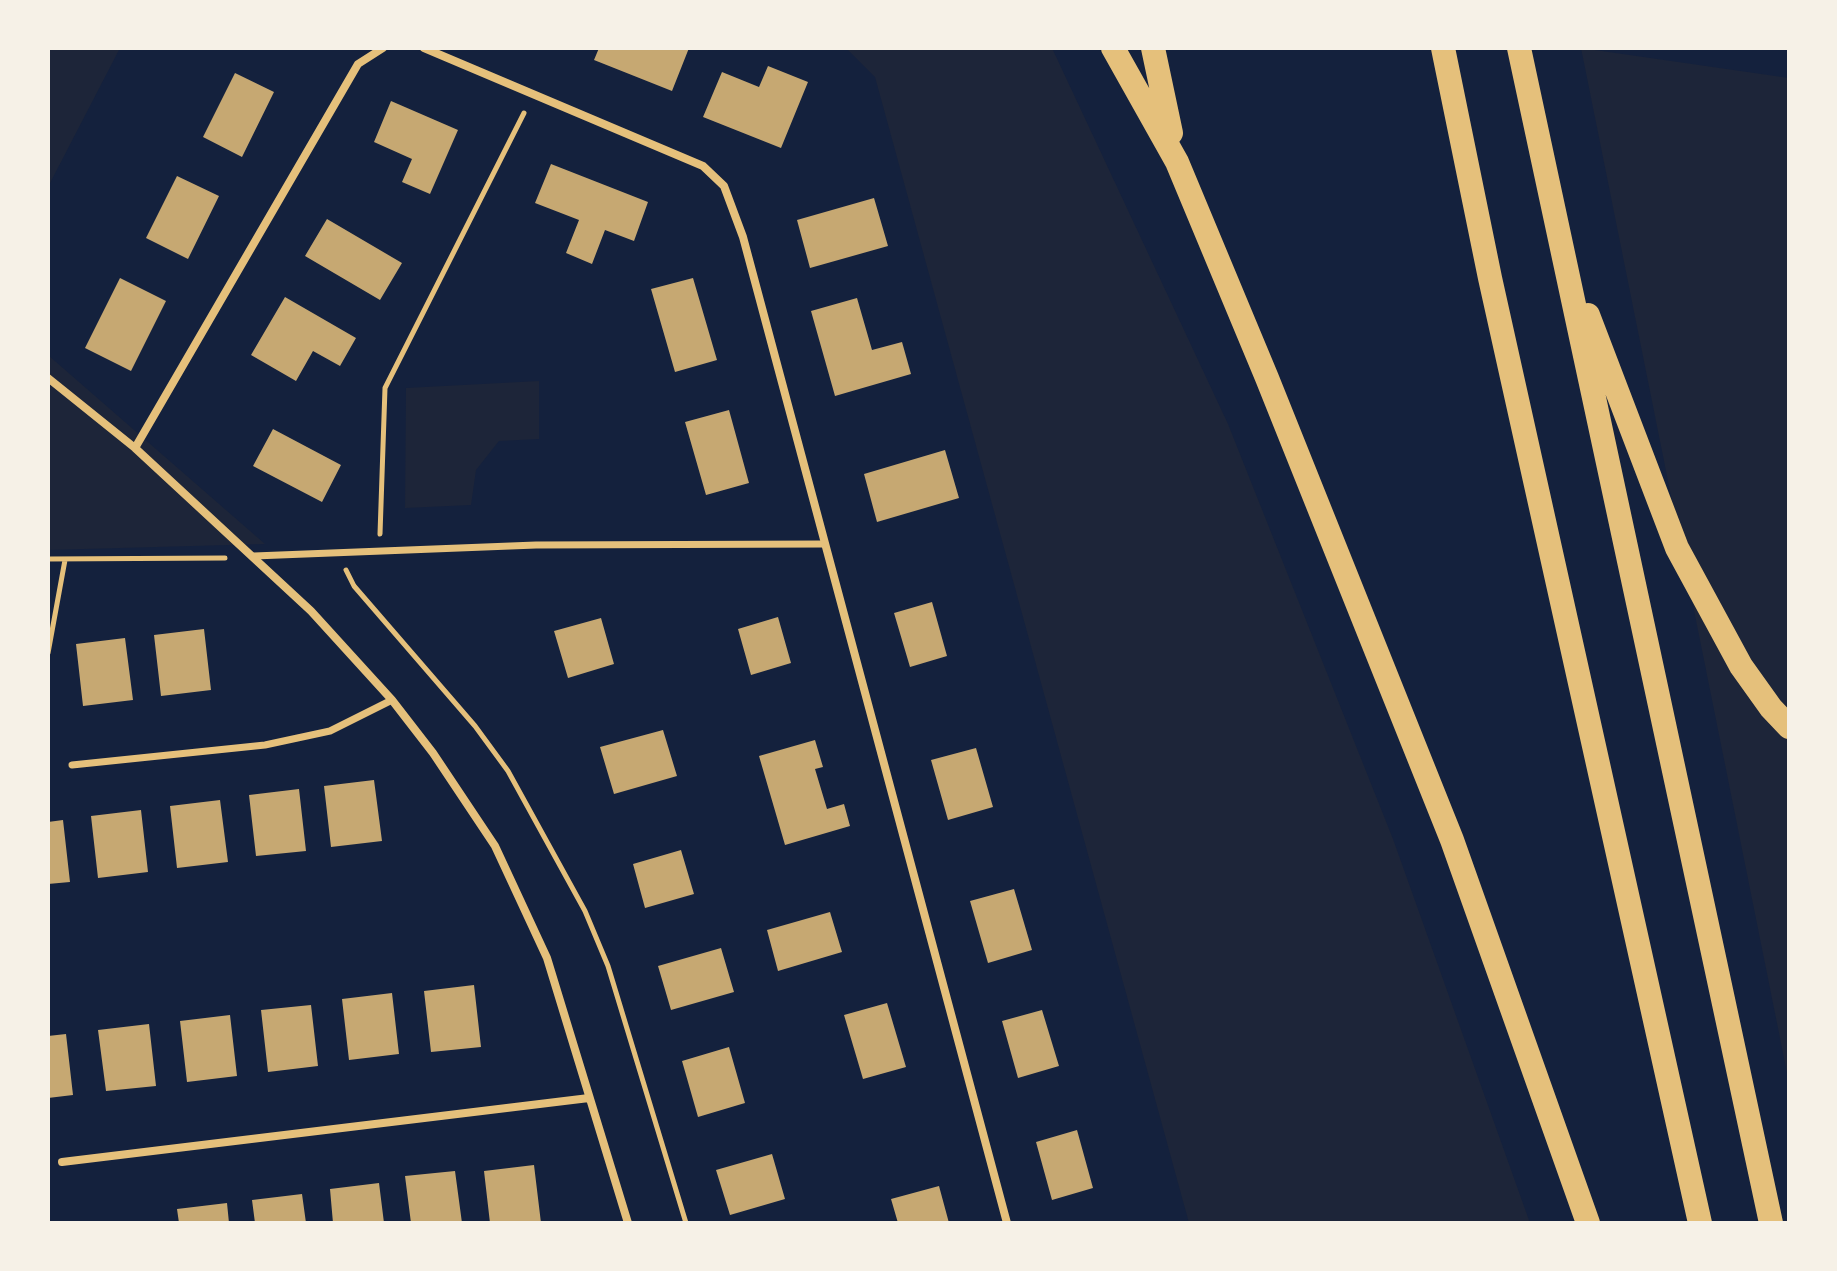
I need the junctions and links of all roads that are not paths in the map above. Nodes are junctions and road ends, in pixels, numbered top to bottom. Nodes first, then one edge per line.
1 (383, 48) edge
2 (424, 48) edge
3 (1113, 48) edge
4 (1153, 48) edge
5 (1443, 48) edge
6 (1519, 48) edge
7 (1177, 162) junction
8 (1559, 242) junction
9 (48, 378) edge
10 (135, 448) junction
11 (824, 544) junction
12 (254, 556) junction
13 (392, 700) junction
14 (1789, 727) edge
15 (72, 765) dead end
16 (589, 1098) junction
17 (62, 1162) dead end
18 (628, 1223) edge
19 (1007, 1223) edge
20 (1588, 1223) edge
21 (1700, 1223) edge
22 (1771, 1223) edge

1 - 10 street
2 - 11 street
3 - 7 highway
4 - 7 highway
5 - 21 highway
6 - 8 highway
7 - 20 highway
8 - 14 highway
8 - 22 highway
9 - 10 street
10 - 12 street
11 - 12 street
11 - 19 street
12 - 13 street
13 - 15 street
13 - 16 street
16 - 17 street
16 - 18 street

